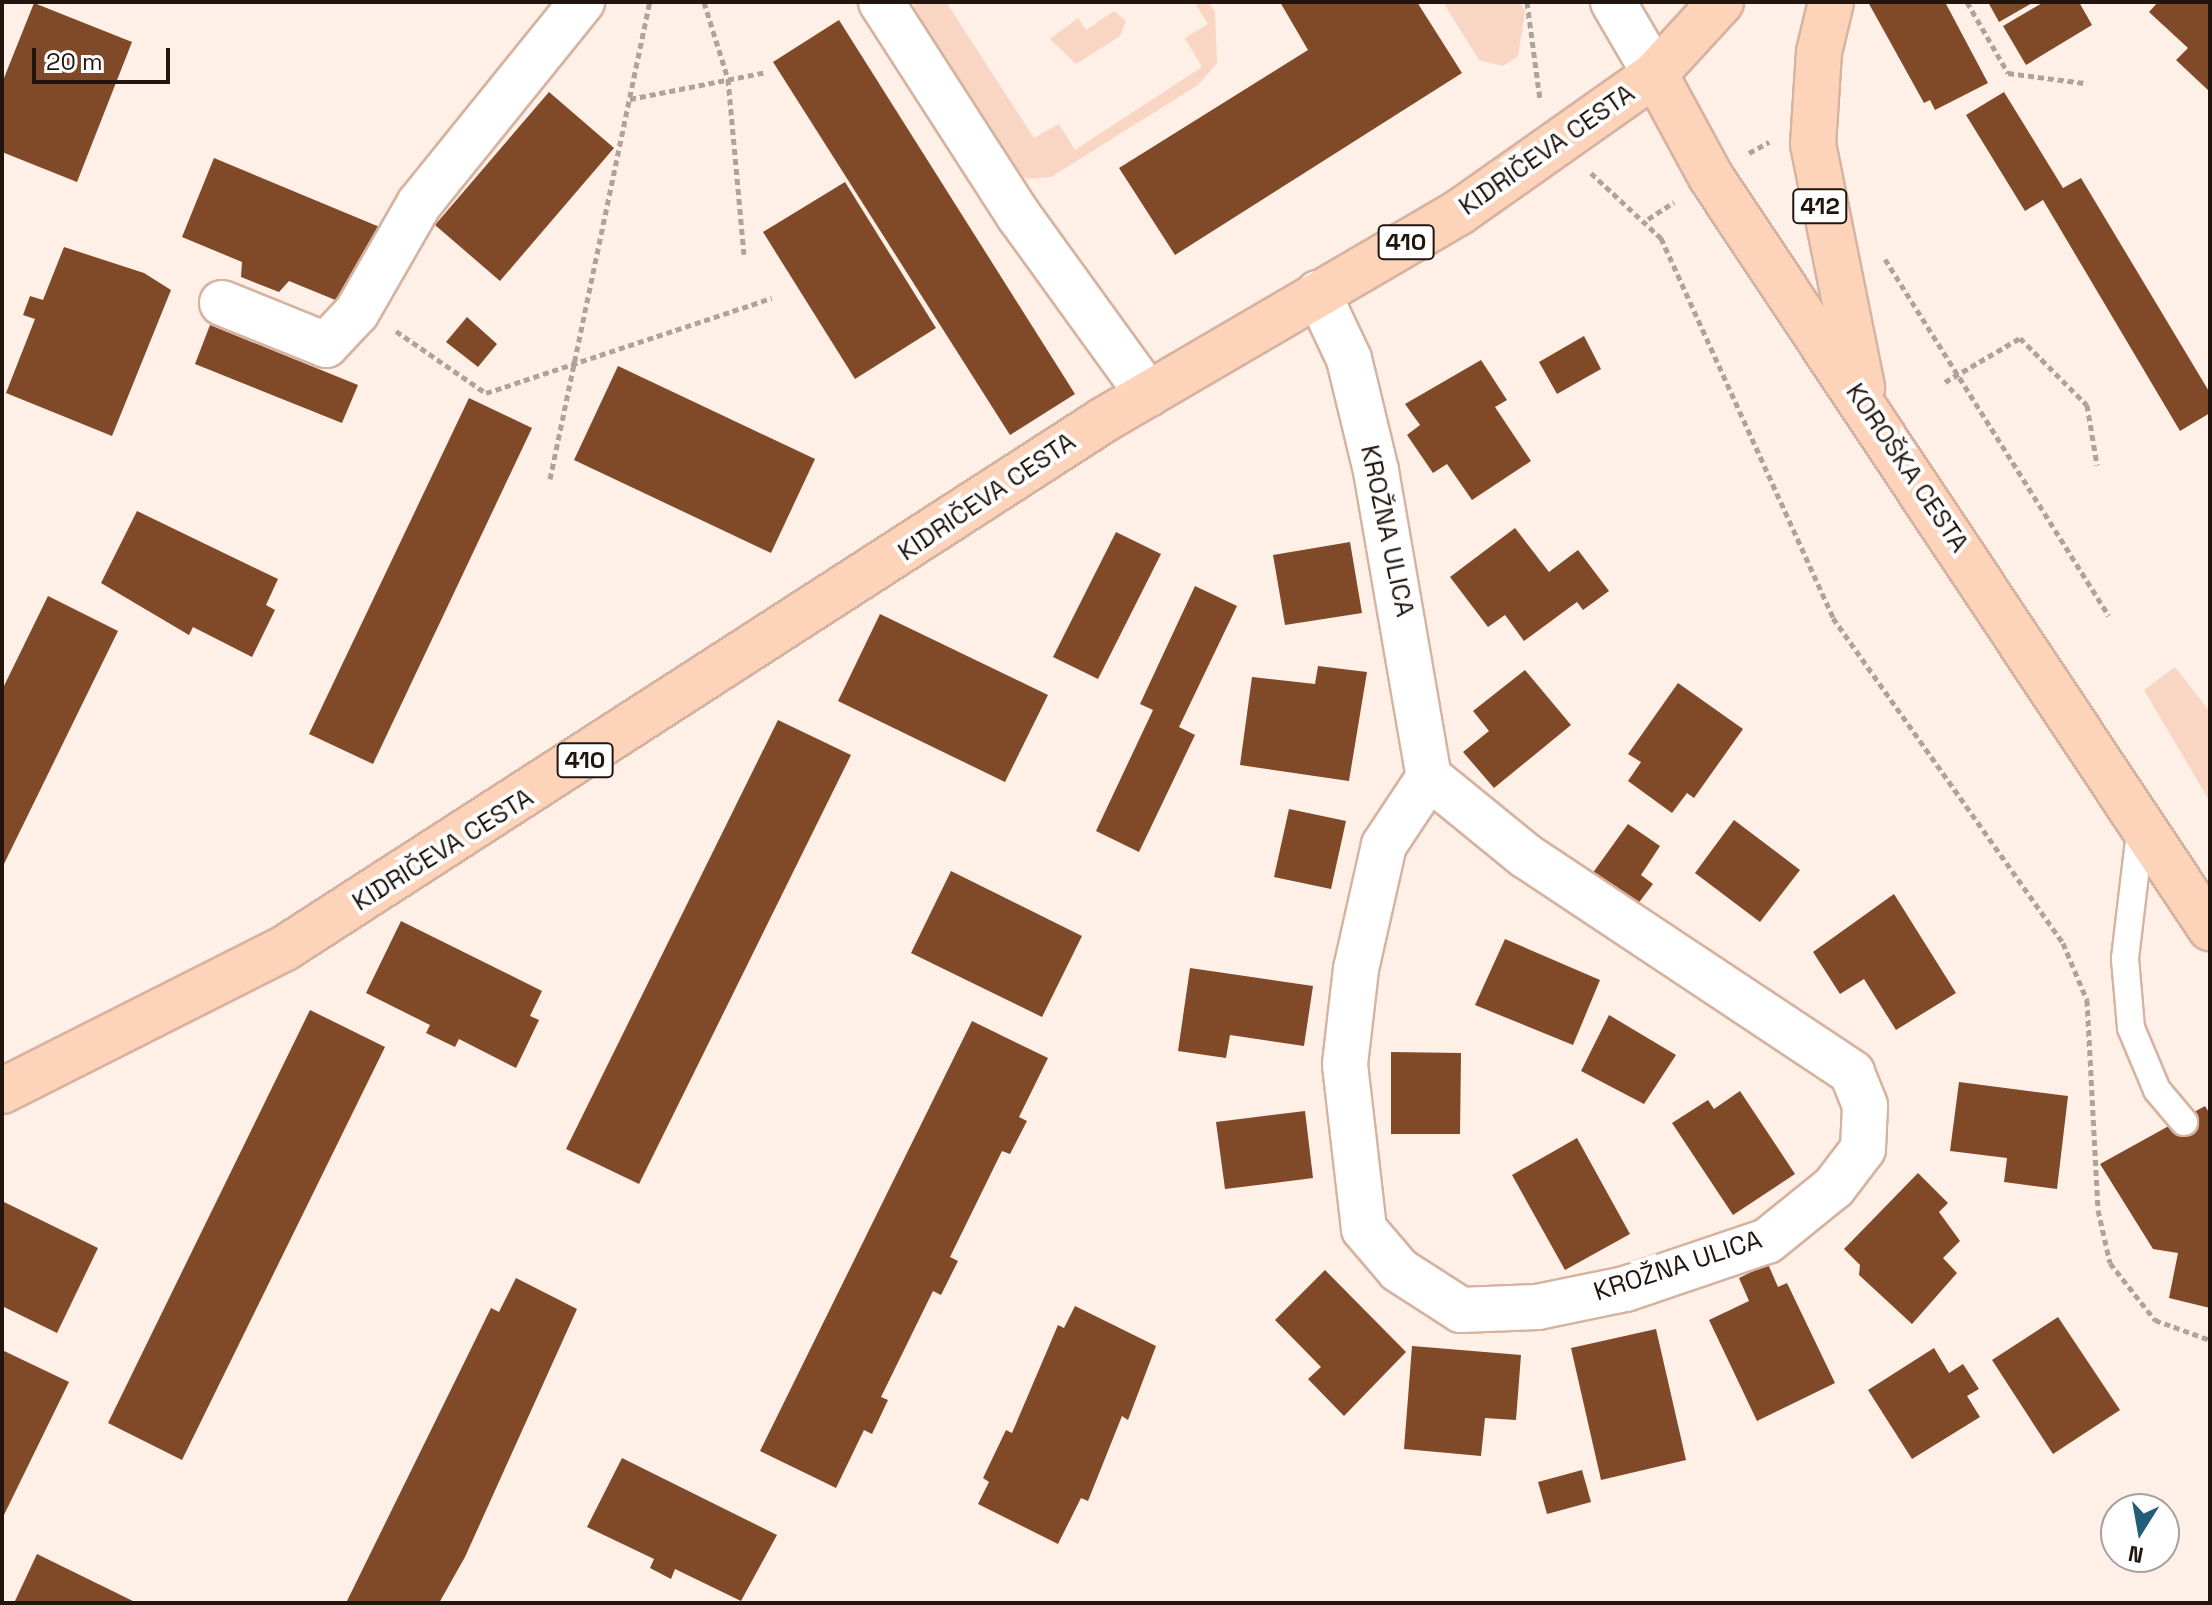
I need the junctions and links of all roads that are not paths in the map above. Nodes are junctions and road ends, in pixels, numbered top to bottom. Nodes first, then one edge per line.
1 (582, 2) edge
2 (881, 2) edge
3 (1613, 2) edge
4 (1721, 2) edge
5 (1831, 2) edge
6 (1655, 74) junction
7 (1318, 293) junction
8 (222, 303) dead end
9 (1148, 394) junction
10 (1866, 406) junction
11 (1429, 777) junction
12 (2142, 821) junction
13 (2210, 928) edge
14 (2, 1091) edge
15 (2184, 1122) dead end

1 - 8 street
2 - 9 street
3 - 6 street, KOROŠKA CESTA
4 - 6 main road, KIDRIČEVA CESTA
5 - 10 main road, 412
6 - 7 main road, KIDRIČEVA CESTA / 410
6 - 10 main road, KOROŠKA CESTA / 412
7 - 9 main road, KIDRIČEVA CESTA / 410
7 - 11 street, KROŽNA ULICA
9 - 14 main road, KIDRIČEVA CESTA / 410
10 - 12 main road, KOROŠKA CESTA / 412
11 - 11 street, KROŽNA ULICA
12 - 13 main road, KOROŠKA CESTA / 412
12 - 15 lane

